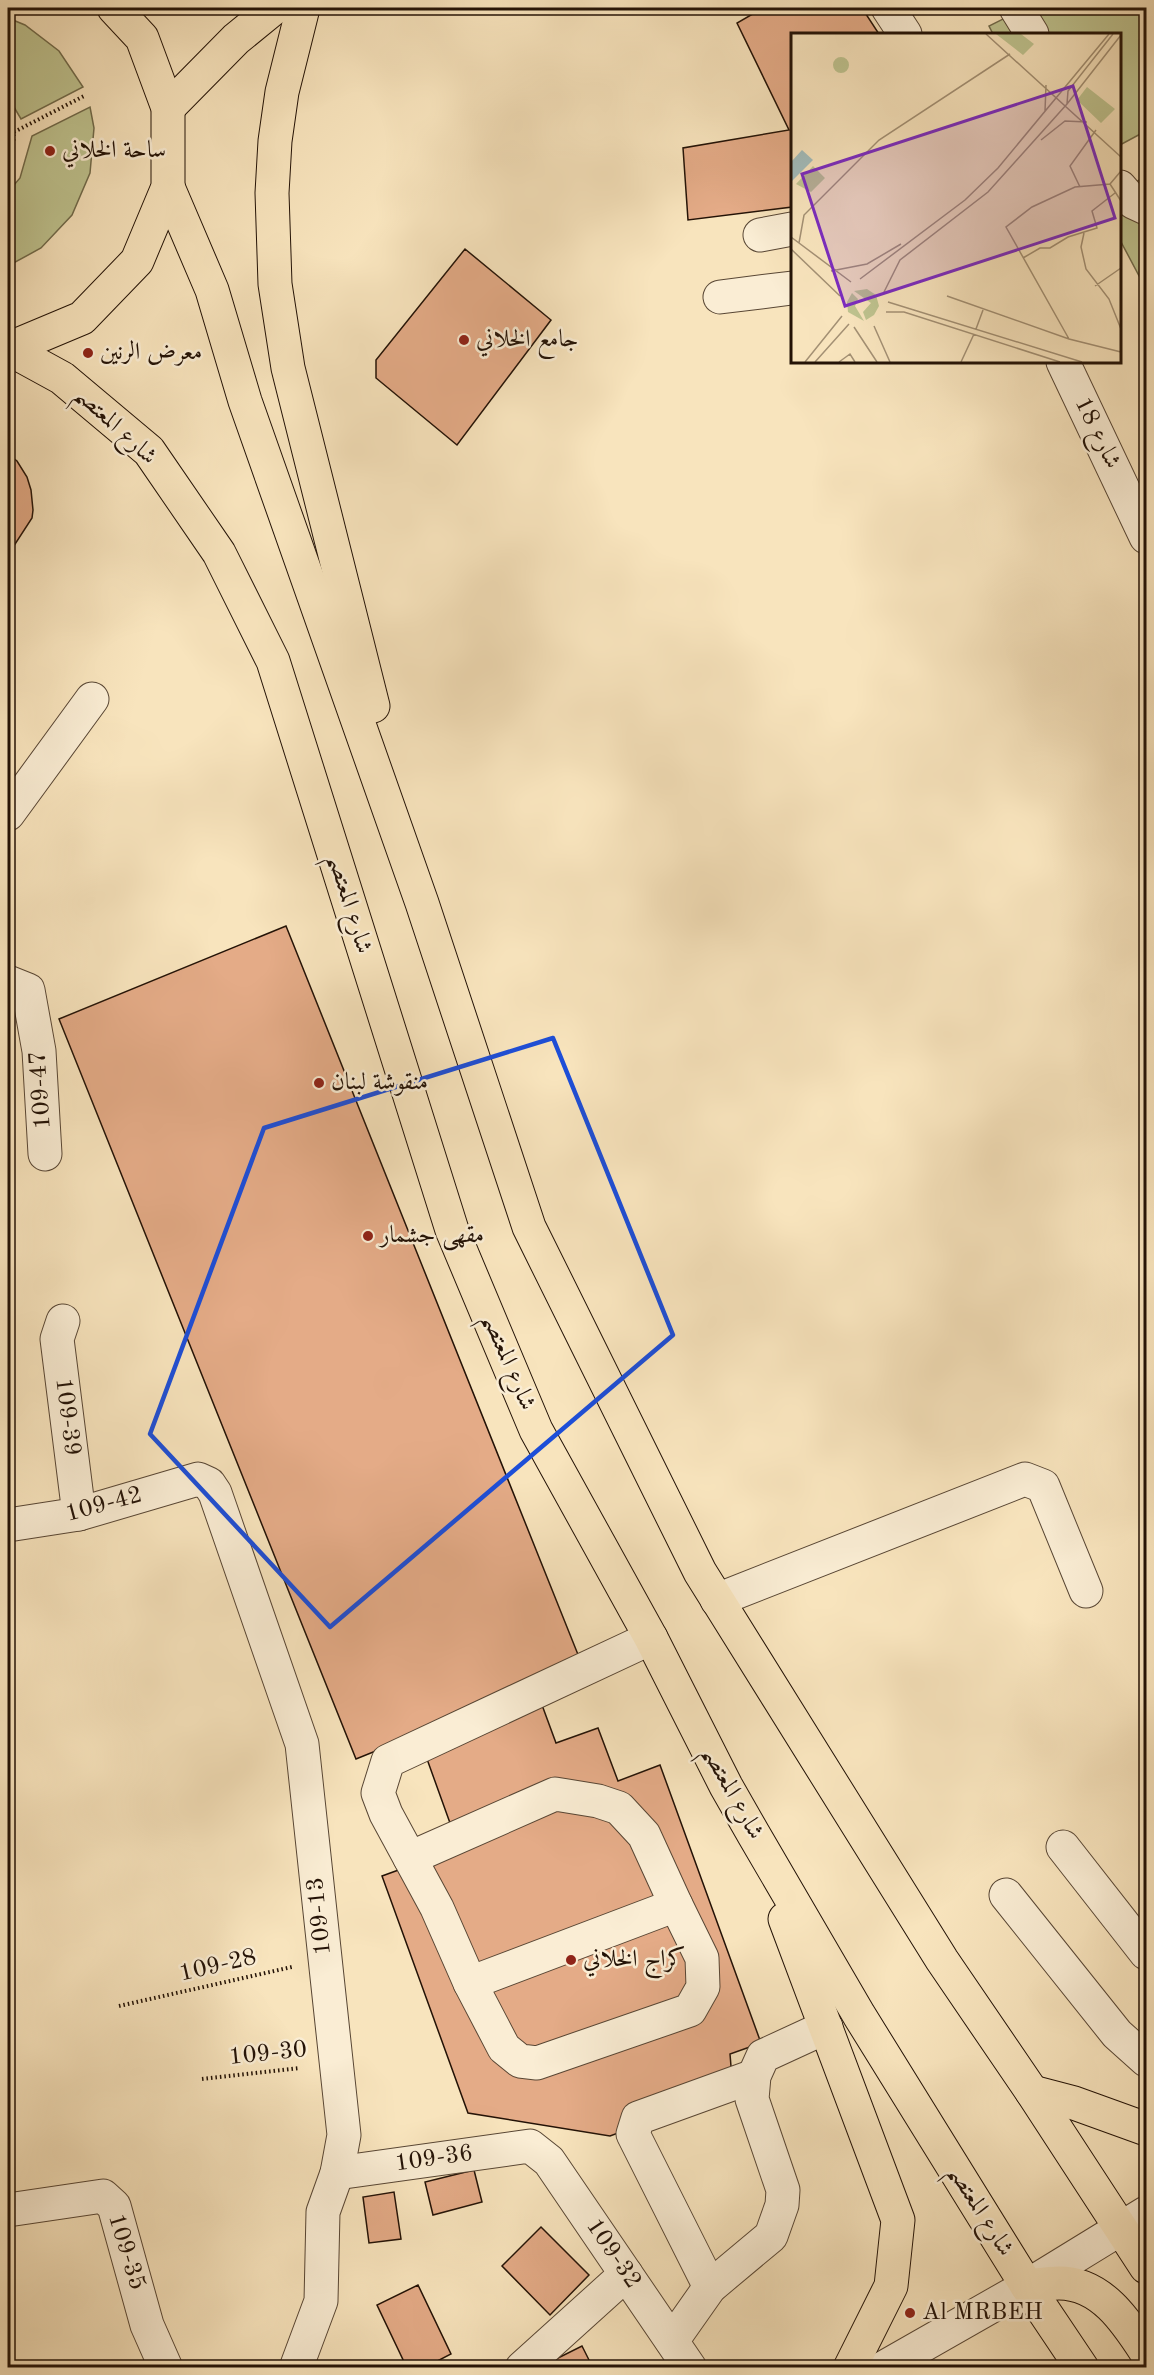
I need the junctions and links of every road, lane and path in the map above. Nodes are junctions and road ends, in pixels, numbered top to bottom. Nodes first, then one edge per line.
1 (114, 8) edge
2 (274, 8) edge
3 (303, 8) edge
4 (888, 8) edge
5 (1016, 8) edge
6 (903, 33) edge
7 (1031, 33) edge
8 (86, 95) dead end
9 (168, 108) junction
10 (8, 113) edge
11 (14, 132) junction
12 (8, 163) edge
13 (168, 188) junction
14 (1121, 190) edge
15 (1146, 208) edge
16 (791, 229) edge
17 (760, 235) dead end
18 (791, 288) edge
19 (720, 297) dead end
20 (8, 349) edge
21 (1063, 363) edge
22 (1146, 537) edge
23 (92, 699) dead end
24 (8, 814) edge
25 (422, 903) junction
26 (18, 986) edge
27 (45, 1154) dead end
28 (63, 1321) dead end
29 (198, 1479) joint
30 (79, 1514) junction
31 (8, 1525) edge
32 (1086, 1591) dead end
33 (717, 1600) junction
34 (651, 1638) junction
35 (754, 1836) junction
36 (1063, 1847) dead end
37 (410, 1858) junction
38 (1006, 1895) dead end
39 (676, 1905) junction
40 (1146, 1953) edge
41 (325, 1960) junction
42 (470, 1983) junction
43 (119, 2006) dead end
44 (825, 2027) junction
45 (1146, 2060) edge
46 (337, 2066) junction
47 (754, 2076) junction
48 (202, 2079) dead end
49 (1032, 2091) junction
50 (1146, 2129) edge
51 (530, 2146) joint
52 (337, 2173) junction
53 (8, 2210) edge
54 (1134, 2220) edge
55 (1146, 2267) edge
56 (626, 2274) junction
57 (1027, 2286) junction
58 (710, 2288) junction
59 (672, 2341) junction
60 (1146, 2352) edge
61 (166, 2367) edge
62 (296, 2367) edge
63 (522, 2367) edge
64 (690, 2367) edge
65 (850, 2367) edge
66 (883, 2367) edge
67 (1082, 2367) edge

1 - 9 main road
2 - 9 main road
3 - 25 main road
4 - 6 street
5 - 7 street
8 - 11 path
9 - 13 main road
10 - 11 path
11 - 12 path
13 - 20 main road
13 - 25 main road
14 - 15 street
16 - 17 street
18 - 19 street
20 - 34 main road, شارع المعتصم
21 - 22 street, شارع 18
23 - 24 street
25 - 33 main road
26 - 27 street, 109-47
28 - 30 street, 109-39
29 - 30 street, 109-42
29 - 41 street, 109-13
30 - 31 street, 109-42
32 - 33 street
33 - 49 main road
34 - 35 main road, شارع المعتصم
34 - 37 street
35 - 44 main road
35 - 57 main road, شارع المعتصم
36 - 40 street
37 - 39 street
37 - 42 street
38 - 45 street
39 - 42 street
39 - 42 street
41 - 43 path, 109-28
41 - 46 street, 109-13
44 - 47 street
44 - 65 main road
46 - 48 path, 109-30
46 - 52 street, 109-13
47 - 58 street
47 - 58 street
49 - 50 main road
49 - 54 main road
51 - 52 street, 109-36
51 - 56 street, 109-32
52 - 62 street, 109-13
53 - 61 street, 109-35
54 - 55 main road
54 - 57 street
56 - 59 street, 109-32
56 - 63 street
57 - 60 main road
57 - 66 street
57 - 67 main road, شارع المعتصم
58 - 59 street
59 - 64 street, 109-32

